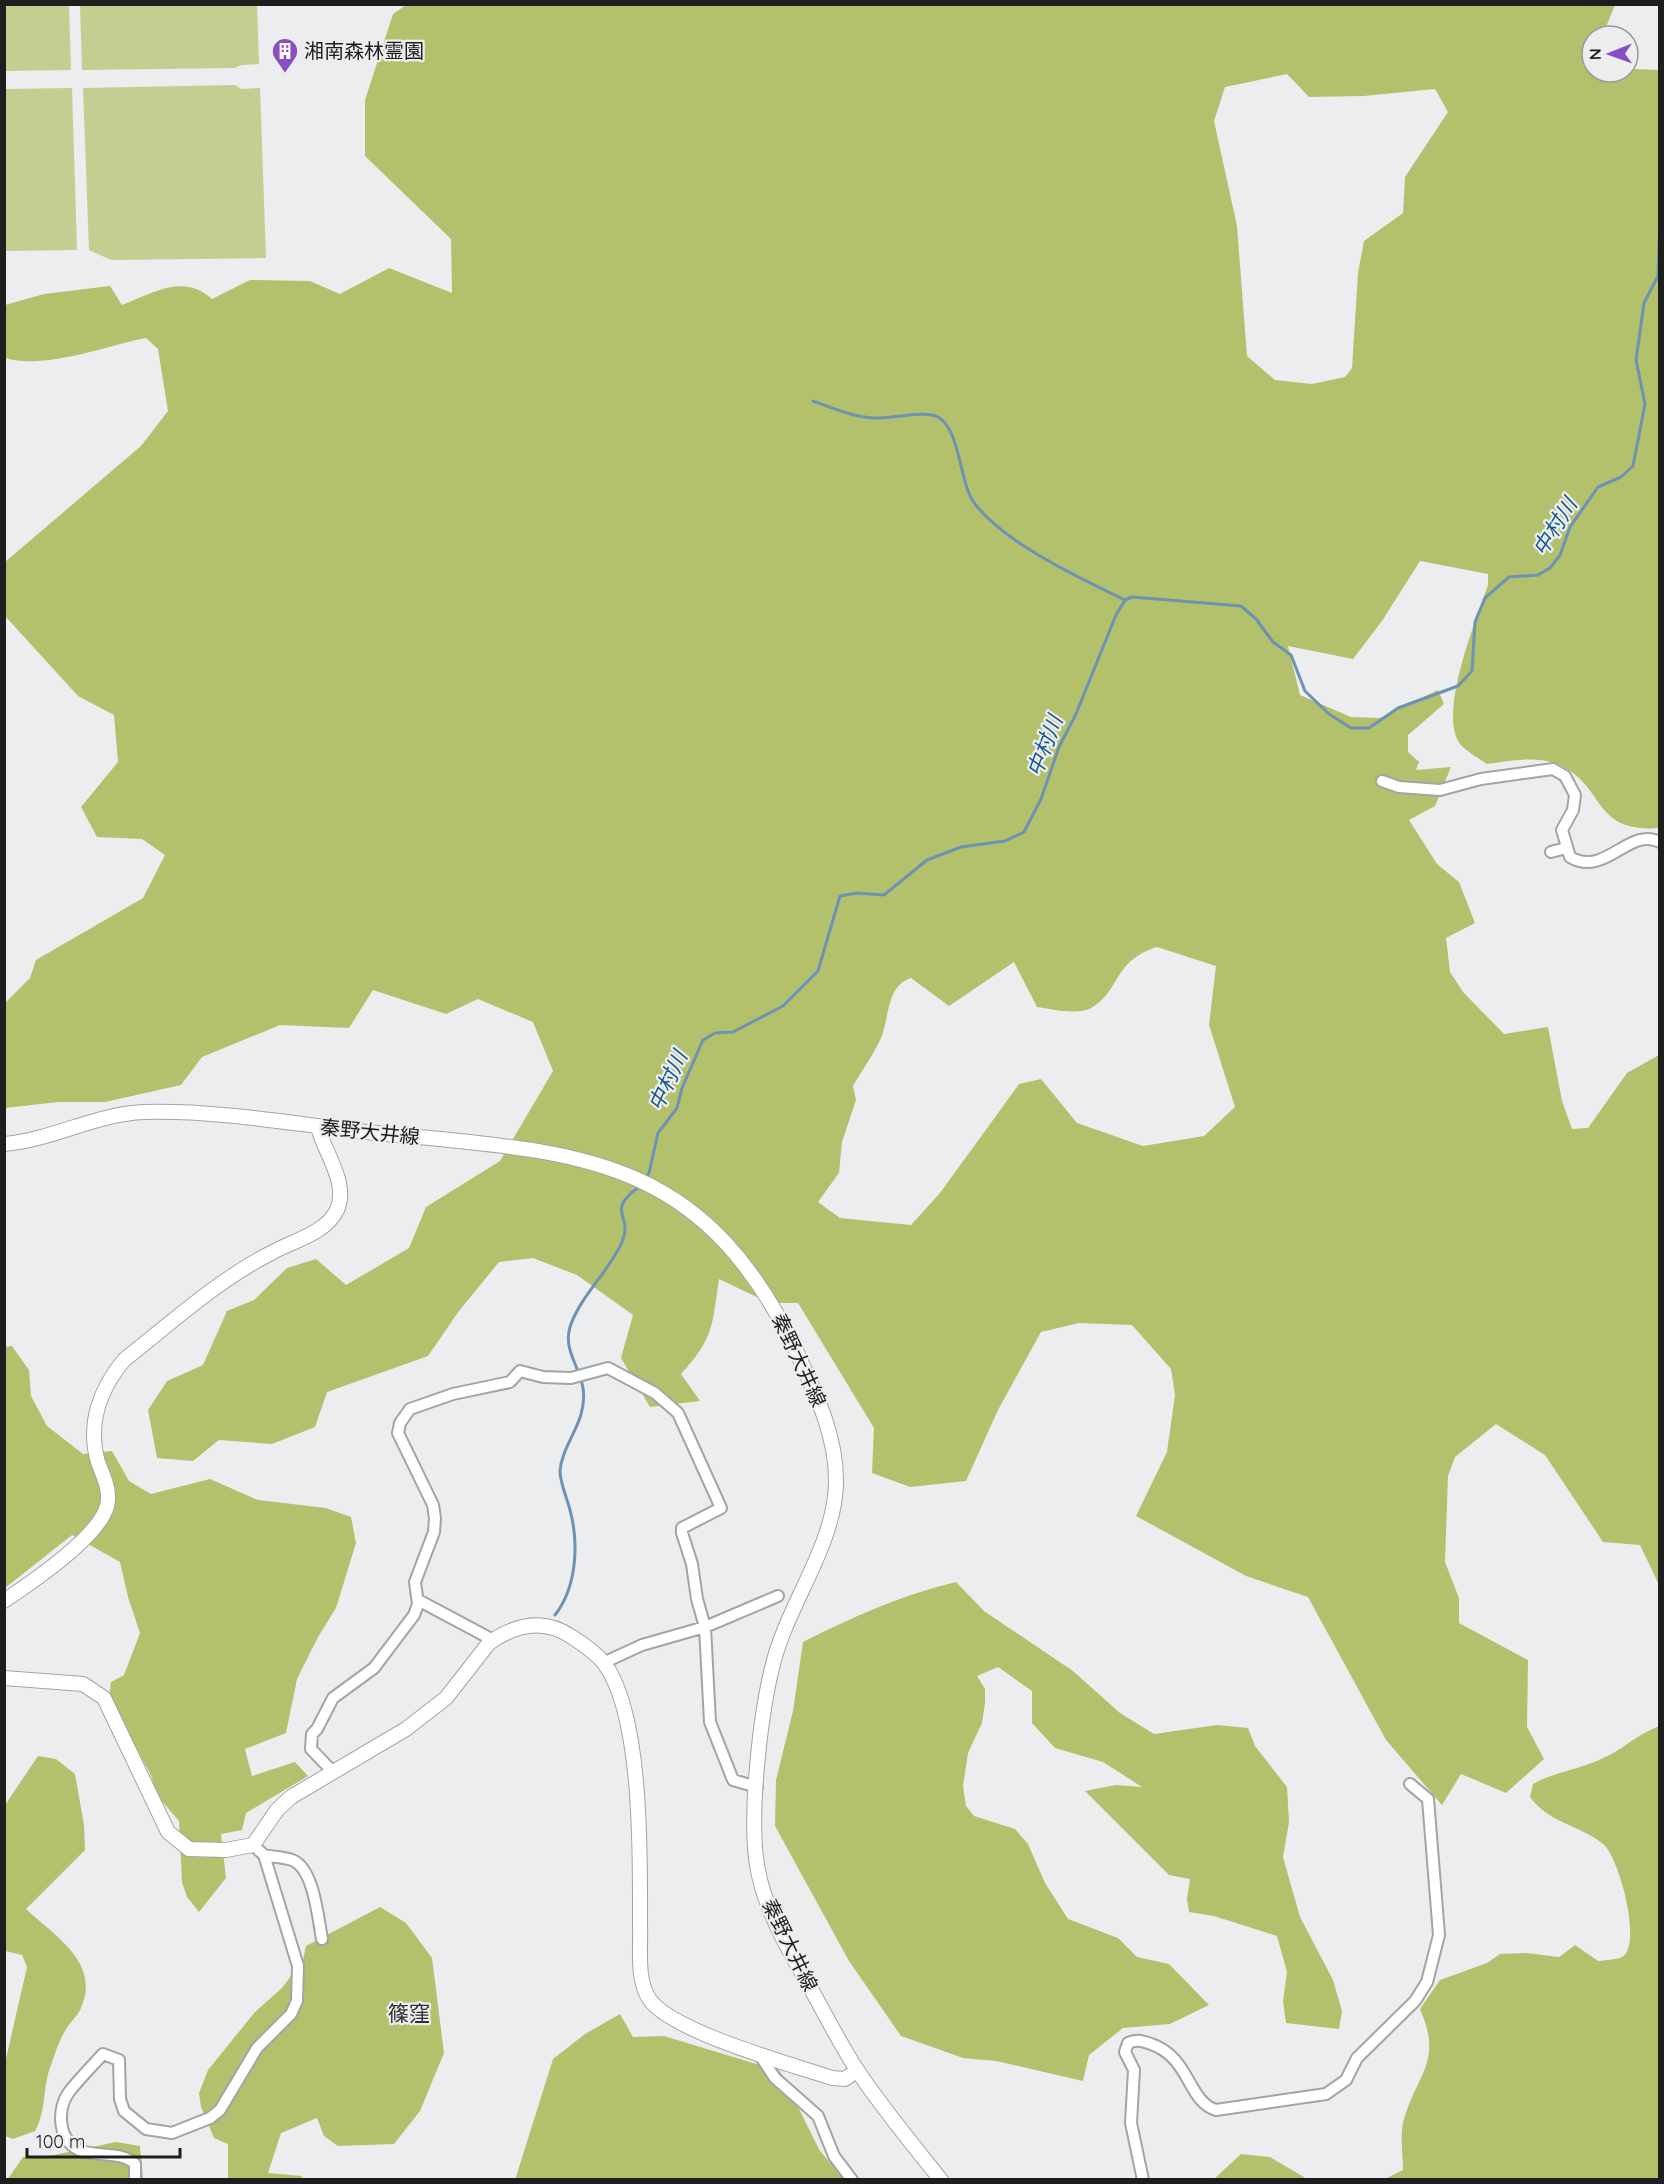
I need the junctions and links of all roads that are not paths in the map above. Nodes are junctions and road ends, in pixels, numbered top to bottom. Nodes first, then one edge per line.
1 (1382, 781) dead end
2 (1659, 842) edge
3 (1566, 848) junction
4 (1551, 852) dead end
5 (318, 1127) junction
6 (4, 1144) edge
7 (778, 1596) dead end
8 (418, 1600) junction
9 (4, 1601) edge
10 (705, 1627) junction
11 (493, 1640) junction
12 (603, 1663) junction
13 (4, 1678) edge
14 (333, 1772) junction
15 (1410, 1784) dead end
16 (757, 1788) junction
17 (253, 1845) junction
18 (264, 1855) junction
19 (322, 1939) dead end
20 (761, 2057) junction
21 (857, 2070) junction
22 (135, 2180) edge
23 (852, 2180) edge
24 (941, 2180) edge
25 (1143, 2180) edge

1 - 3 street
2 - 3 street
3 - 4 street
5 - 6 street, 秦野大井線
5 - 9 street
5 - 16 street, 秦野大井線
7 - 10 street
8 - 10 street
8 - 11 street
8 - 14 street
10 - 12 street
10 - 16 street
11 - 12 street
11 - 14 street
12 - 20 street
13 - 17 street
14 - 17 street
15 - 25 street
16 - 21 street, 秦野大井線
17 - 18 street
18 - 19 street
18 - 22 street
20 - 21 street
20 - 23 street
21 - 24 street, 秦野大井線

